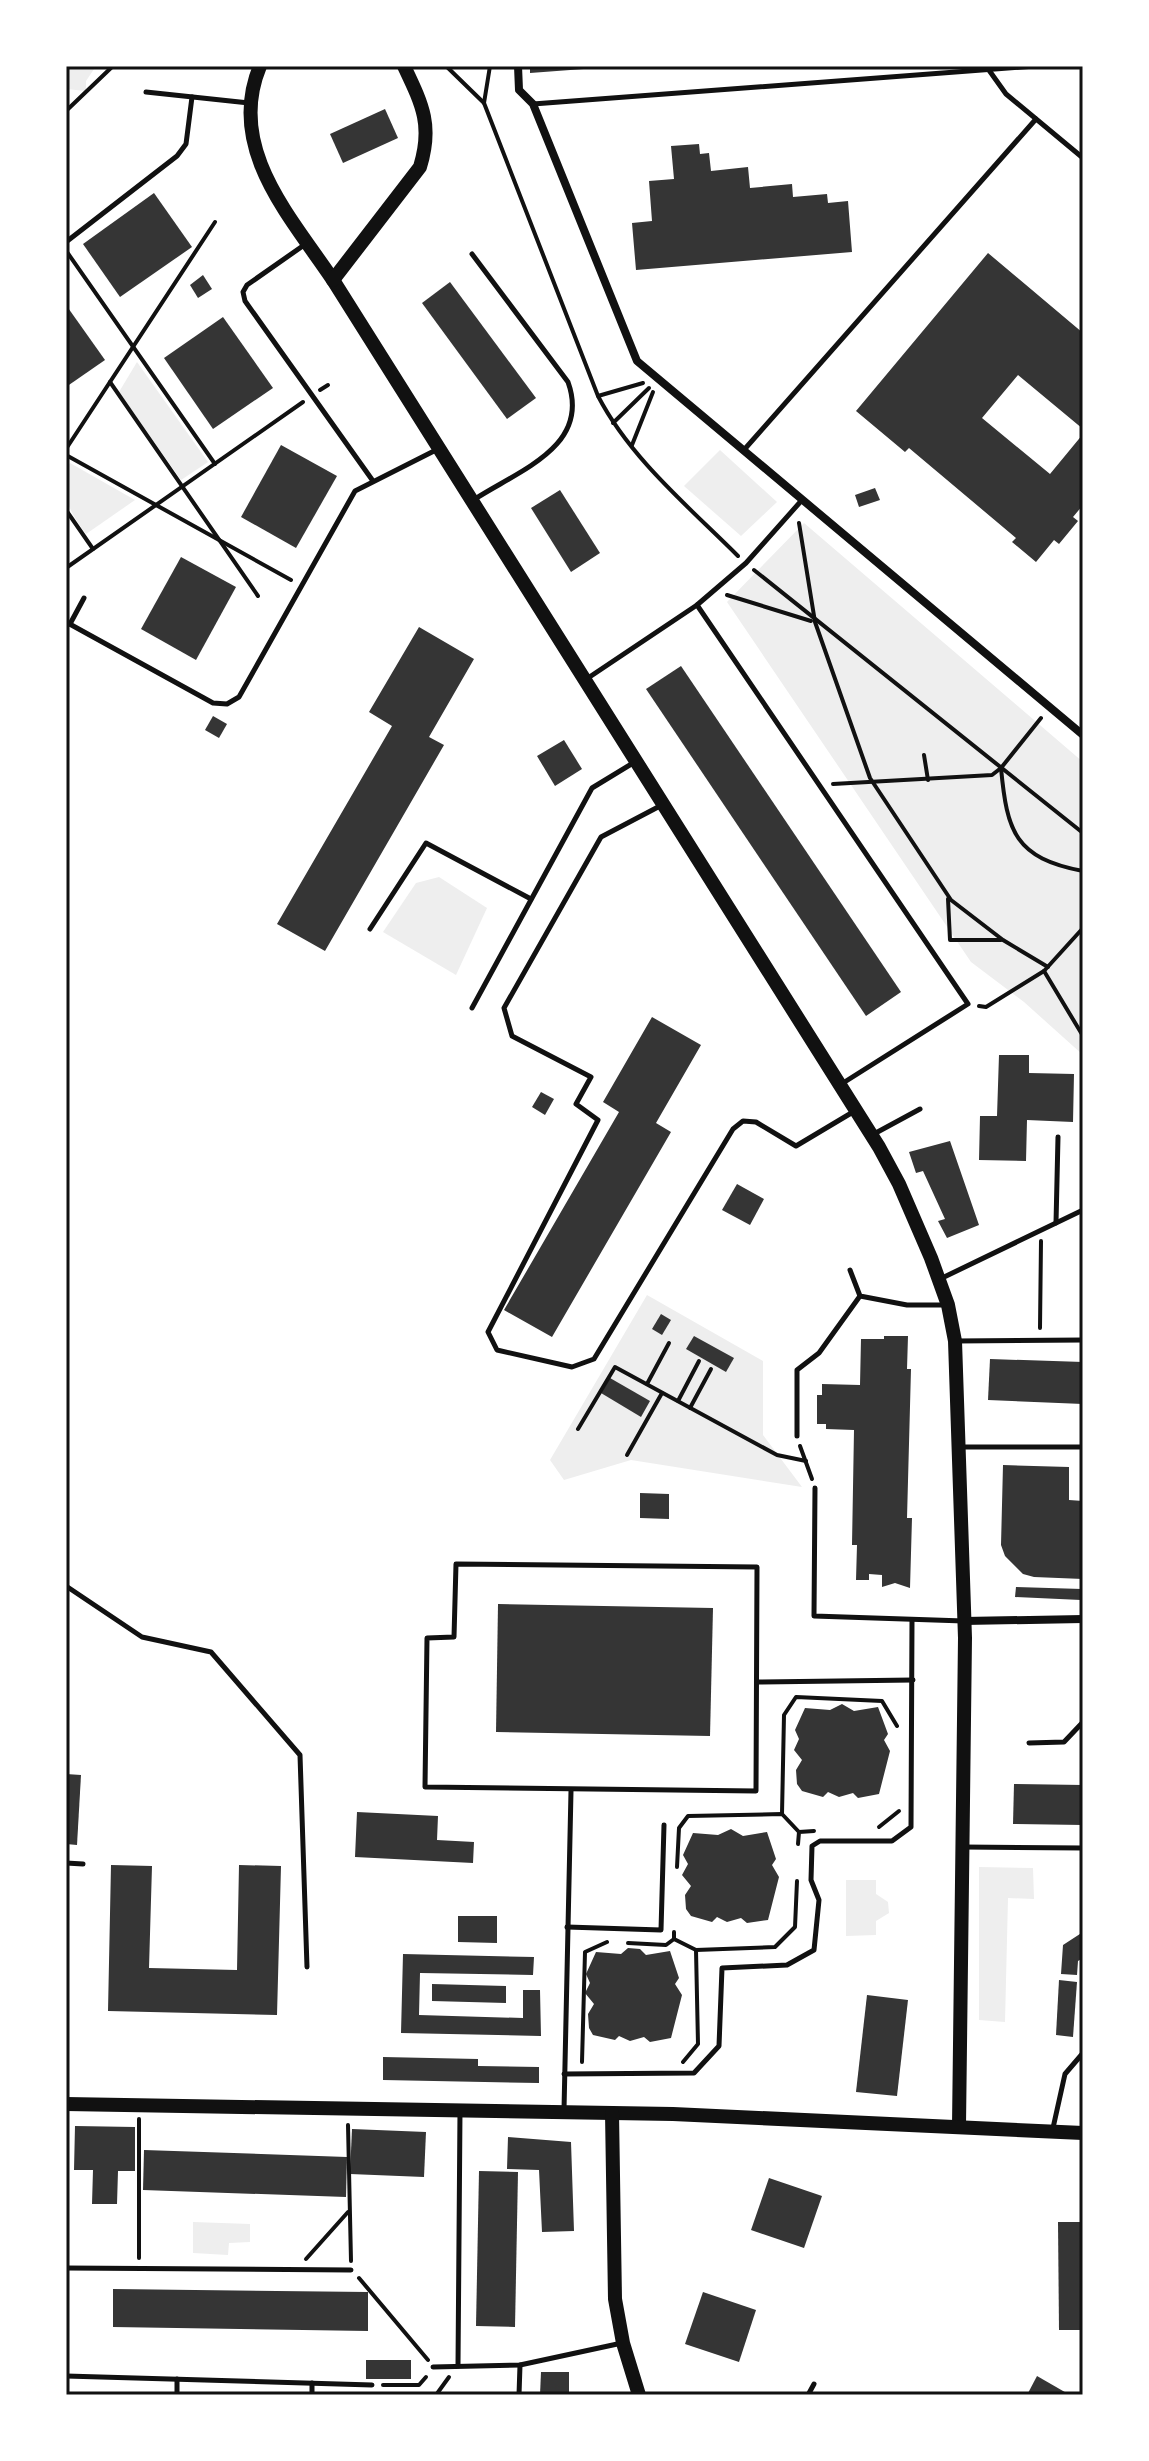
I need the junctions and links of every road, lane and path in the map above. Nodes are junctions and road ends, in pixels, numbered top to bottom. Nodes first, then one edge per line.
1 (113, 66) edge
2 (260, 66) edge
3 (404, 66) edge
4 (446, 66) edge
5 (490, 66) edge
6 (518, 66) edge
7 (1035, 66) edge
8 (987, 68) edge
9 (146, 92) dead end
10 (192, 97) junction
11 (250, 103) junction
12 (484, 103) junction
13 (533, 104) junction
14 (66, 111) edge
15 (1036, 119) junction
16 (1083, 158) edge
17 (215, 222) dead end
18 (66, 242) edge
19 (307, 242) junction
20 (66, 250) edge
21 (472, 254) dead end
22 (333, 280) junction
23 (133, 346) junction
24 (658, 379) junction
25 (110, 382) junction
26 (328, 385) dead end
27 (312, 396) junction
28 (598, 396) junction
29 (613, 423) junction
30 (632, 445) junction
31 (438, 449) junction
32 (743, 451) junction
33 (66, 452) edge
34 (215, 464) junction
35 (373, 481) junction
36 (182, 487) junction
37 (802, 500) junction
38 (471, 502) junction
39 (156, 505) junction
40 (66, 510) edge
41 (219, 540) junction
42 (93, 549) junction
43 (746, 563) junction
44 (66, 568) edge
45 (301, 585) junction
46 (714, 590) junction
47 (258, 596) dead end
48 (84, 598) dead end
49 (697, 605) junction
50 (815, 622) junction
51 (68, 623) edge
52 (582, 682) junction
53 (1050, 707) junction
54 (1083, 735) edge
55 (924, 755) dead end
56 (633, 762) junction
57 (1001, 768) junction
58 (928, 780) junction
59 (818, 784) junction
60 (875, 784) junction
61 (661, 806) junction
62 (1083, 833) edge
63 (1083, 871) edge
64 (948, 895) junction
65 (531, 899) junction
66 (1083, 928) edge
67 (370, 929) dead end
68 (1003, 940) junction
69 (1046, 969) junction
70 (968, 1004) junction
71 (472, 1008) dead end
72 (1083, 1036) edge
73 (839, 1086) junction
74 (920, 1109) dead end
75 (855, 1111) junction
76 (871, 1136) junction
77 (1058, 1137) dead end
78 (1083, 1210) edge
79 (1056, 1223) junction
80 (1042, 1230) junction
81 (850, 1270) dead end
82 (939, 1279) junction
83 (860, 1296) junction
84 (948, 1305) junction
85 (1040, 1340) junction
86 (1083, 1340) edge
87 (955, 1341) junction
88 (669, 1343) dead end
89 (699, 1361) dead end
90 (711, 1369) dead end
91 (647, 1384) junction
92 (662, 1393) junction
93 (678, 1401) junction
94 (690, 1408) junction
95 (578, 1429) dead end
96 (797, 1436) joint
97 (958, 1447) junction
98 (1083, 1447) edge
99 (627, 1455) dead end
100 (806, 1461) junction
101 (815, 1488) joint
102 (66, 1586) edge
103 (1083, 1619) edge
104 (912, 1620) junction
105 (964, 1621) junction
106 (913, 1680) junction
107 (757, 1682) junction
108 (1083, 1722) edge
109 (898, 1736) dead end
110 (1029, 1743) dead end
111 (571, 1791) junction
112 (900, 1810) dead end
113 (782, 1814) junction
114 (664, 1825) dead end
115 (869, 1828) dead end
116 (827, 1830) dead end
117 (799, 1832) junction
118 (962, 1847) junction
119 (798, 1848) dead end
120 (1083, 1848) edge
121 (66, 1863) edge
122 (83, 1864) dead end
123 (677, 1876) dead end
124 (797, 1879) dead end
125 (675, 1924) dead end
126 (567, 1927) junction
127 (674, 1939) junction
128 (696, 1950) junction
129 (307, 1967) dead end
130 (1083, 2053) edge
131 (590, 2065) dead end
132 (678, 2067) dead end
133 (564, 2074) junction
134 (66, 2104) edge
135 (460, 2110) junction
136 (564, 2112) junction
137 (612, 2113) junction
138 (139, 2115) dead end
139 (348, 2119) dead end
140 (959, 2126) junction
141 (1052, 2131) junction
142 (1083, 2133) edge
143 (350, 2210) junction
144 (66, 2268) edge
145 (139, 2268) junction
146 (297, 2269) junction
147 (351, 2270) junction
148 (623, 2343) junction
149 (520, 2365) junction
150 (458, 2366) junction
151 (433, 2367) junction
152 (66, 2376) edge
153 (177, 2379) junction
154 (312, 2383) junction
155 (814, 2384) dead end
156 (372, 2385) joint
157 (177, 2395) edge
158 (312, 2395) edge
159 (519, 2395) edge
160 (639, 2395) edge
161 (808, 2395) edge

1 - 14 path
2 - 11 street
3 - 22 street
4 - 12 path
5 - 12 path
6 - 13 street
7 - 8 lane
8 - 13 lane
8 - 15 lane
9 - 10 lane
10 - 11 lane
10 - 18 lane
11 - 19 street
12 - 28 path
13 - 24 street
15 - 16 lane
15 - 32 lane
17 - 23 path
19 - 22 street
19 - 27 lane
20 - 23 path
21 - 38 lane
22 - 31 street
23 - 25 path
23 - 34 path
24 - 28 path
24 - 29 path
24 - 30 path
24 - 32 street
25 - 33 path
25 - 36 path
26 - 27 path
27 - 34 path
27 - 35 lane
28 - 29 path
29 - 30 path
30 - 43 path
31 - 35 lane
31 - 38 street
32 - 37 street
33 - 39 path
34 - 36 path
35 - 45 lane
36 - 39 path
36 - 41 path
37 - 43 lane
37 - 50 path
37 - 53 street
38 - 52 street
39 - 41 path
39 - 42 path
40 - 42 path
41 - 45 path
41 - 47 path
42 - 44 path
43 - 46 lane
43 - 50 path
45 - 51 lane
46 - 49 lane
46 - 50 path
48 - 51 lane
49 - 52 lane
49 - 59 lane
50 - 57 path
50 - 60 path
52 - 56 street
53 - 54 street
53 - 57 path
55 - 58 path
56 - 61 street
56 - 65 lane
57 - 58 path
57 - 62 path
57 - 63 path
58 - 60 path
59 - 60 path
59 - 70 lane
60 - 64 path
61 - 73 street
61 - 75 lane
64 - 68 path
64 - 68 path
65 - 67 lane
65 - 71 lane
66 - 69 path
68 - 69 path
69 - 70 path
69 - 72 path
70 - 73 lane
73 - 75 street
74 - 76 lane
75 - 76 street
76 - 82 street
77 - 79 lane
78 - 79 lane
79 - 80 lane
80 - 82 lane
80 - 85 path
81 - 83 lane
82 - 84 street
83 - 84 lane
83 - 96 lane
84 - 87 street
85 - 86 lane
85 - 87 lane
87 - 97 street
88 - 91 path
89 - 93 path
90 - 94 path
91 - 92 path
91 - 95 path
92 - 93 path
92 - 99 path
93 - 94 path
94 - 100 path
96 - 100 path
97 - 98 lane
97 - 105 street
100 - 101 path
101 - 104 lane
102 - 129 lane
103 - 105 street
104 - 105 lane
104 - 106 lane
105 - 118 street
106 - 107 lane
106 - 133 lane
107 - 111 lane
107 - 111 lane
108 - 110 lane
109 - 113 path
111 - 126 lane
112 - 115 path
113 - 117 path
113 - 123 path
114 - 126 lane
116 - 117 path
117 - 119 path
118 - 120 lane
118 - 140 street
121 - 122 lane
124 - 128 path
125 - 127 path
126 - 133 lane
127 - 128 path
127 - 131 path
128 - 132 path
130 - 141 lane
133 - 136 lane
134 - 135 street
135 - 136 street
135 - 150 lane
136 - 137 street
137 - 140 street
137 - 148 street
138 - 145 path
139 - 143 path
140 - 141 street
141 - 142 street
143 - 146 path
143 - 147 path
144 - 145 lane
145 - 146 lane
146 - 147 lane
147 - 151 path
148 - 149 lane
148 - 160 street
149 - 150 lane
149 - 159 lane
150 - 151 lane
151 - 156 path
152 - 153 lane
153 - 154 lane
153 - 157 lane
154 - 156 lane
154 - 158 lane
155 - 161 lane

